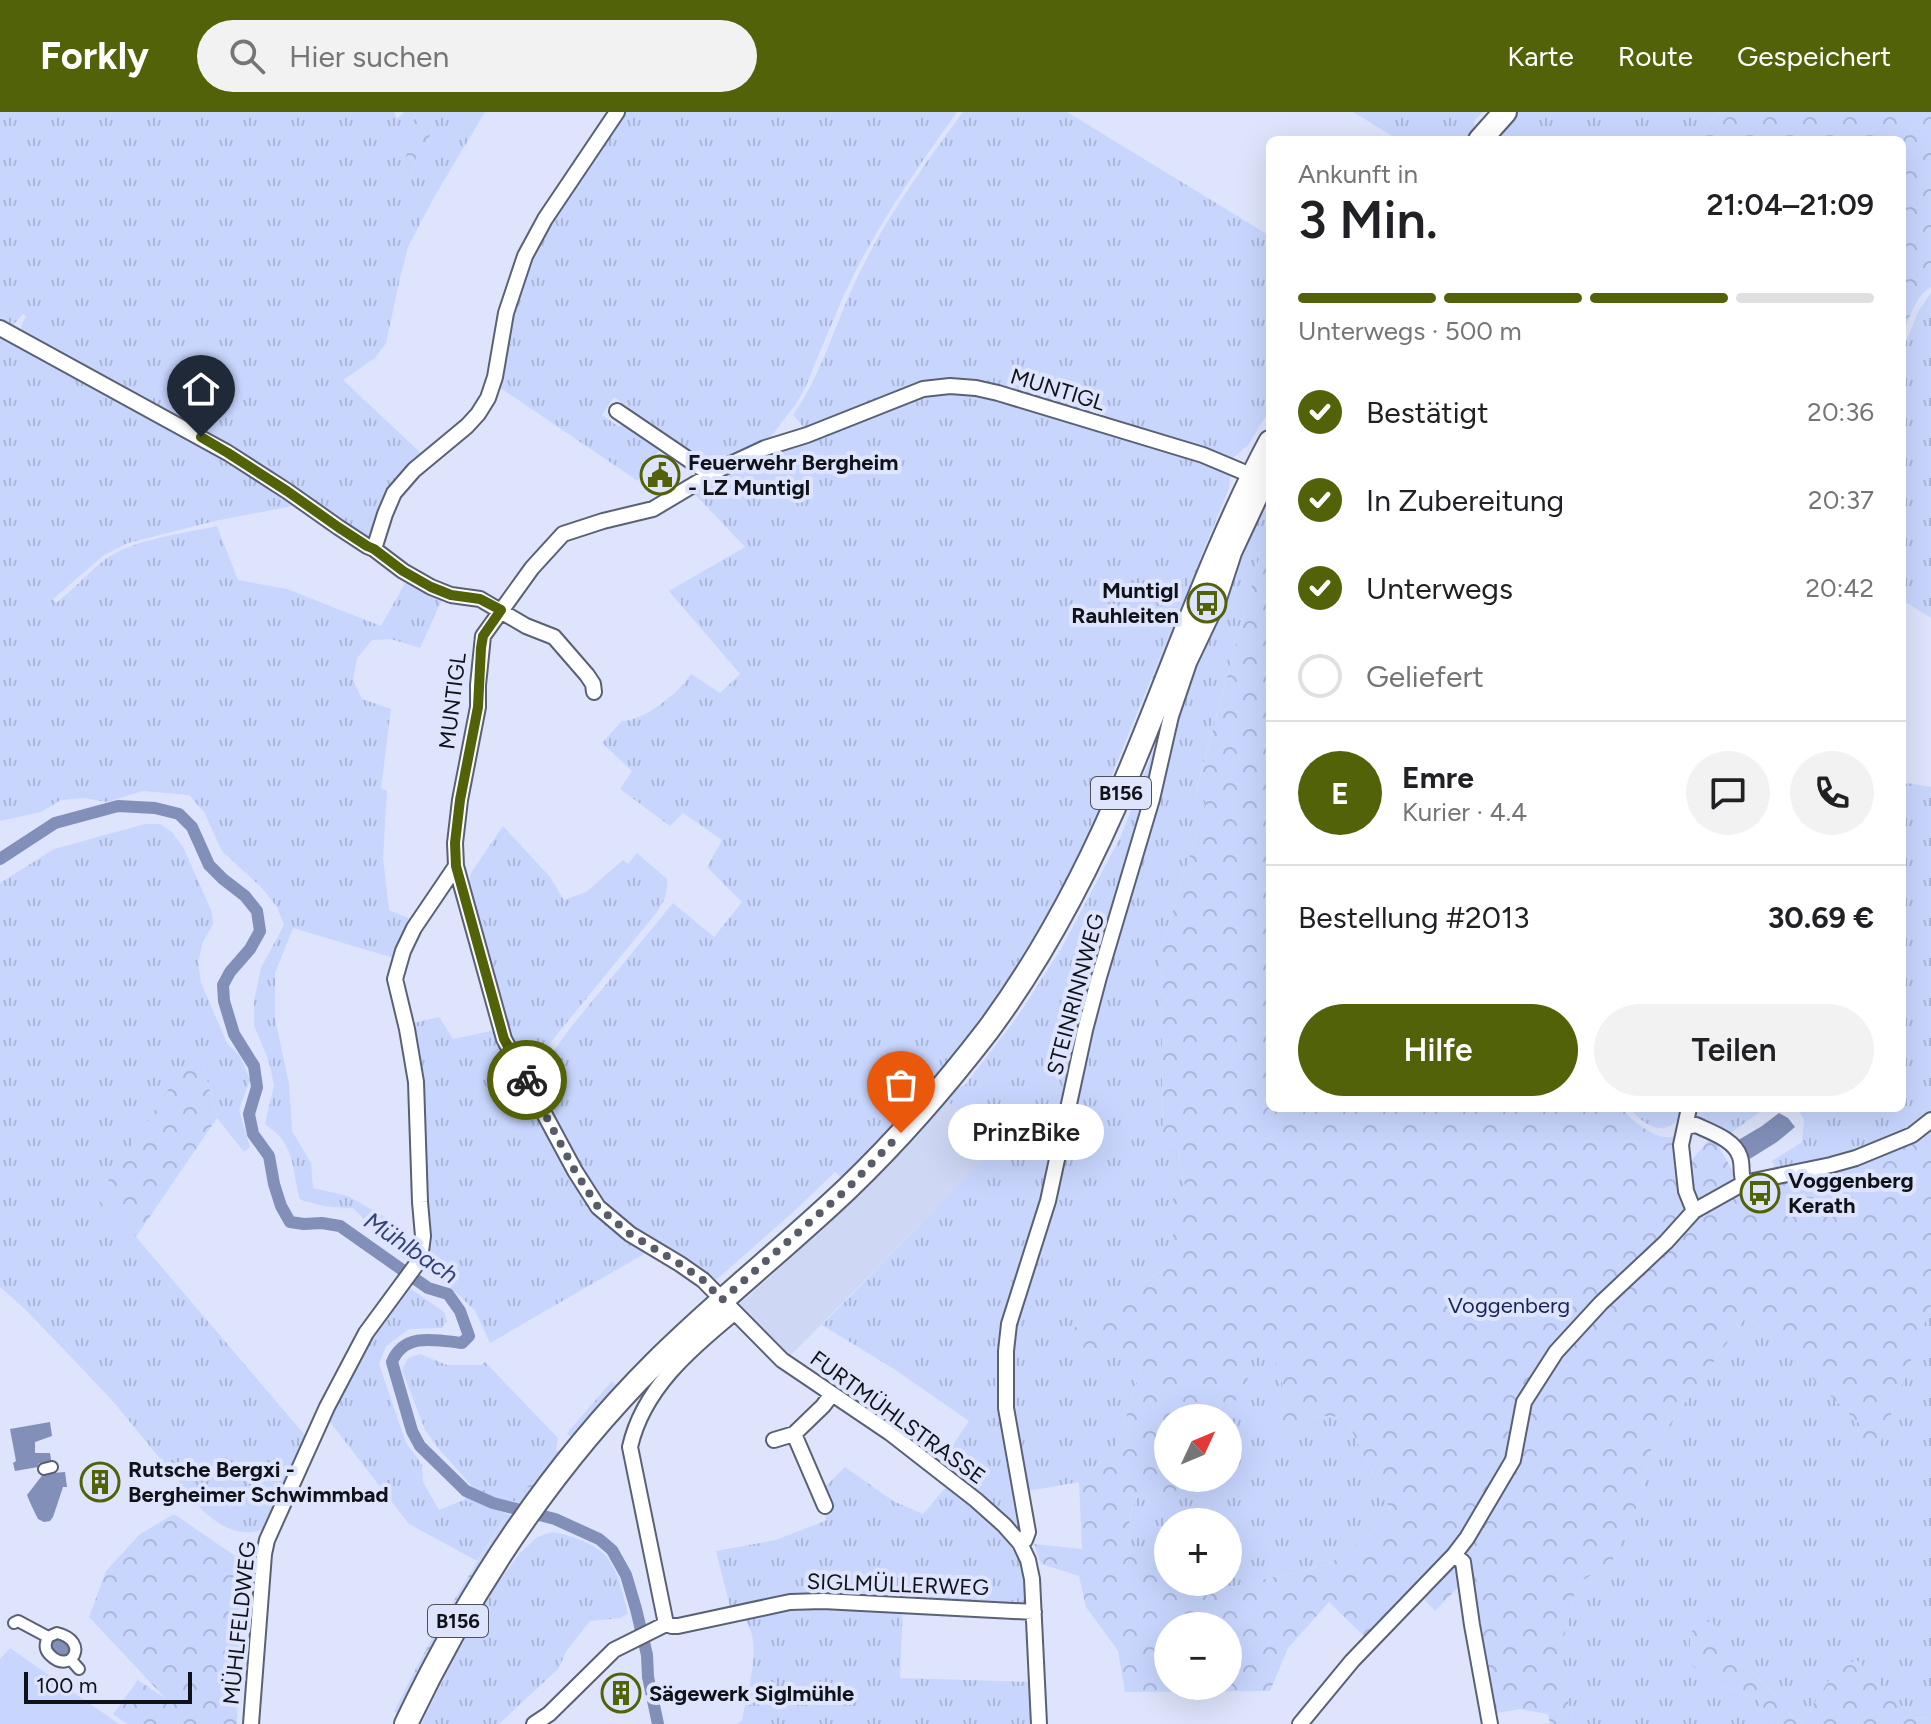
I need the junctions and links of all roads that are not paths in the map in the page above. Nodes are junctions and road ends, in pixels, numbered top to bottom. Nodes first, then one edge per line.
1 (617, 112) edge
2 (1505, 112) edge
3 (1484, 136) edge
4 (0, 328) edge
5 (617, 411) dead end
6 (708, 476) junction
7 (1261, 476) edge
8 (374, 549) junction
9 (501, 610) junction
10 (594, 692) dead end
11 (456, 866) junction
12 (1688, 1112) edge
13 (1931, 1120) edge
14 (1685, 1127) junction
15 (1744, 1183) junction
16 (1694, 1211) junction
17 (728, 1306) junction
18 (832, 1394) junction
19 (794, 1434) junction
20 (774, 1440) dead end
21 (825, 1506) dead end
22 (1020, 1543) junction
23 (1454, 1555) junction
24 (1034, 1612) junction
25 (14, 1623) dead end
26 (666, 1624) junction
27 (48, 1637) junction
28 (71, 1660) junction
29 (79, 1669) dead end
30 (251, 1724) edge
31 (406, 1724) edge
32 (534, 1724) edge
33 (1039, 1724) edge
34 (1300, 1724) edge
35 (1490, 1724) edge

1 - 8 street
2 - 3 main road
4 - 8 street
5 - 6 street
6 - 7 street, MUNTIGL
6 - 9 street, MUNTIGL
7 - 17 main road, B156
7 - 22 street, STEINRINNWEG
8 - 9 street
9 - 10 street
9 - 11 street, MUNTIGL
11 - 17 street, MUNTIGL
11 - 30 street, MÜHLFELDWEG
12 - 14 street
13 - 15 street
14 - 15 street
14 - 16 street
15 - 16 street
16 - 23 street
17 - 18 street, FURTMÜHLSTRASSE
17 - 26 street
17 - 31 main road, B156
18 - 19 street
18 - 22 street, FURTMÜHLSTRASSE
19 - 20 street
19 - 21 street
22 - 24 street, FURTMÜHLSTRASSE
23 - 34 street
23 - 35 street
24 - 26 street, SIGLMÜLLERWEG
24 - 33 street, FURTMÜHLSTRASSE
25 - 27 street
26 - 32 street, SIGLMÜLLERWEG
27 - 28 street
27 - 28 street
28 - 29 street

